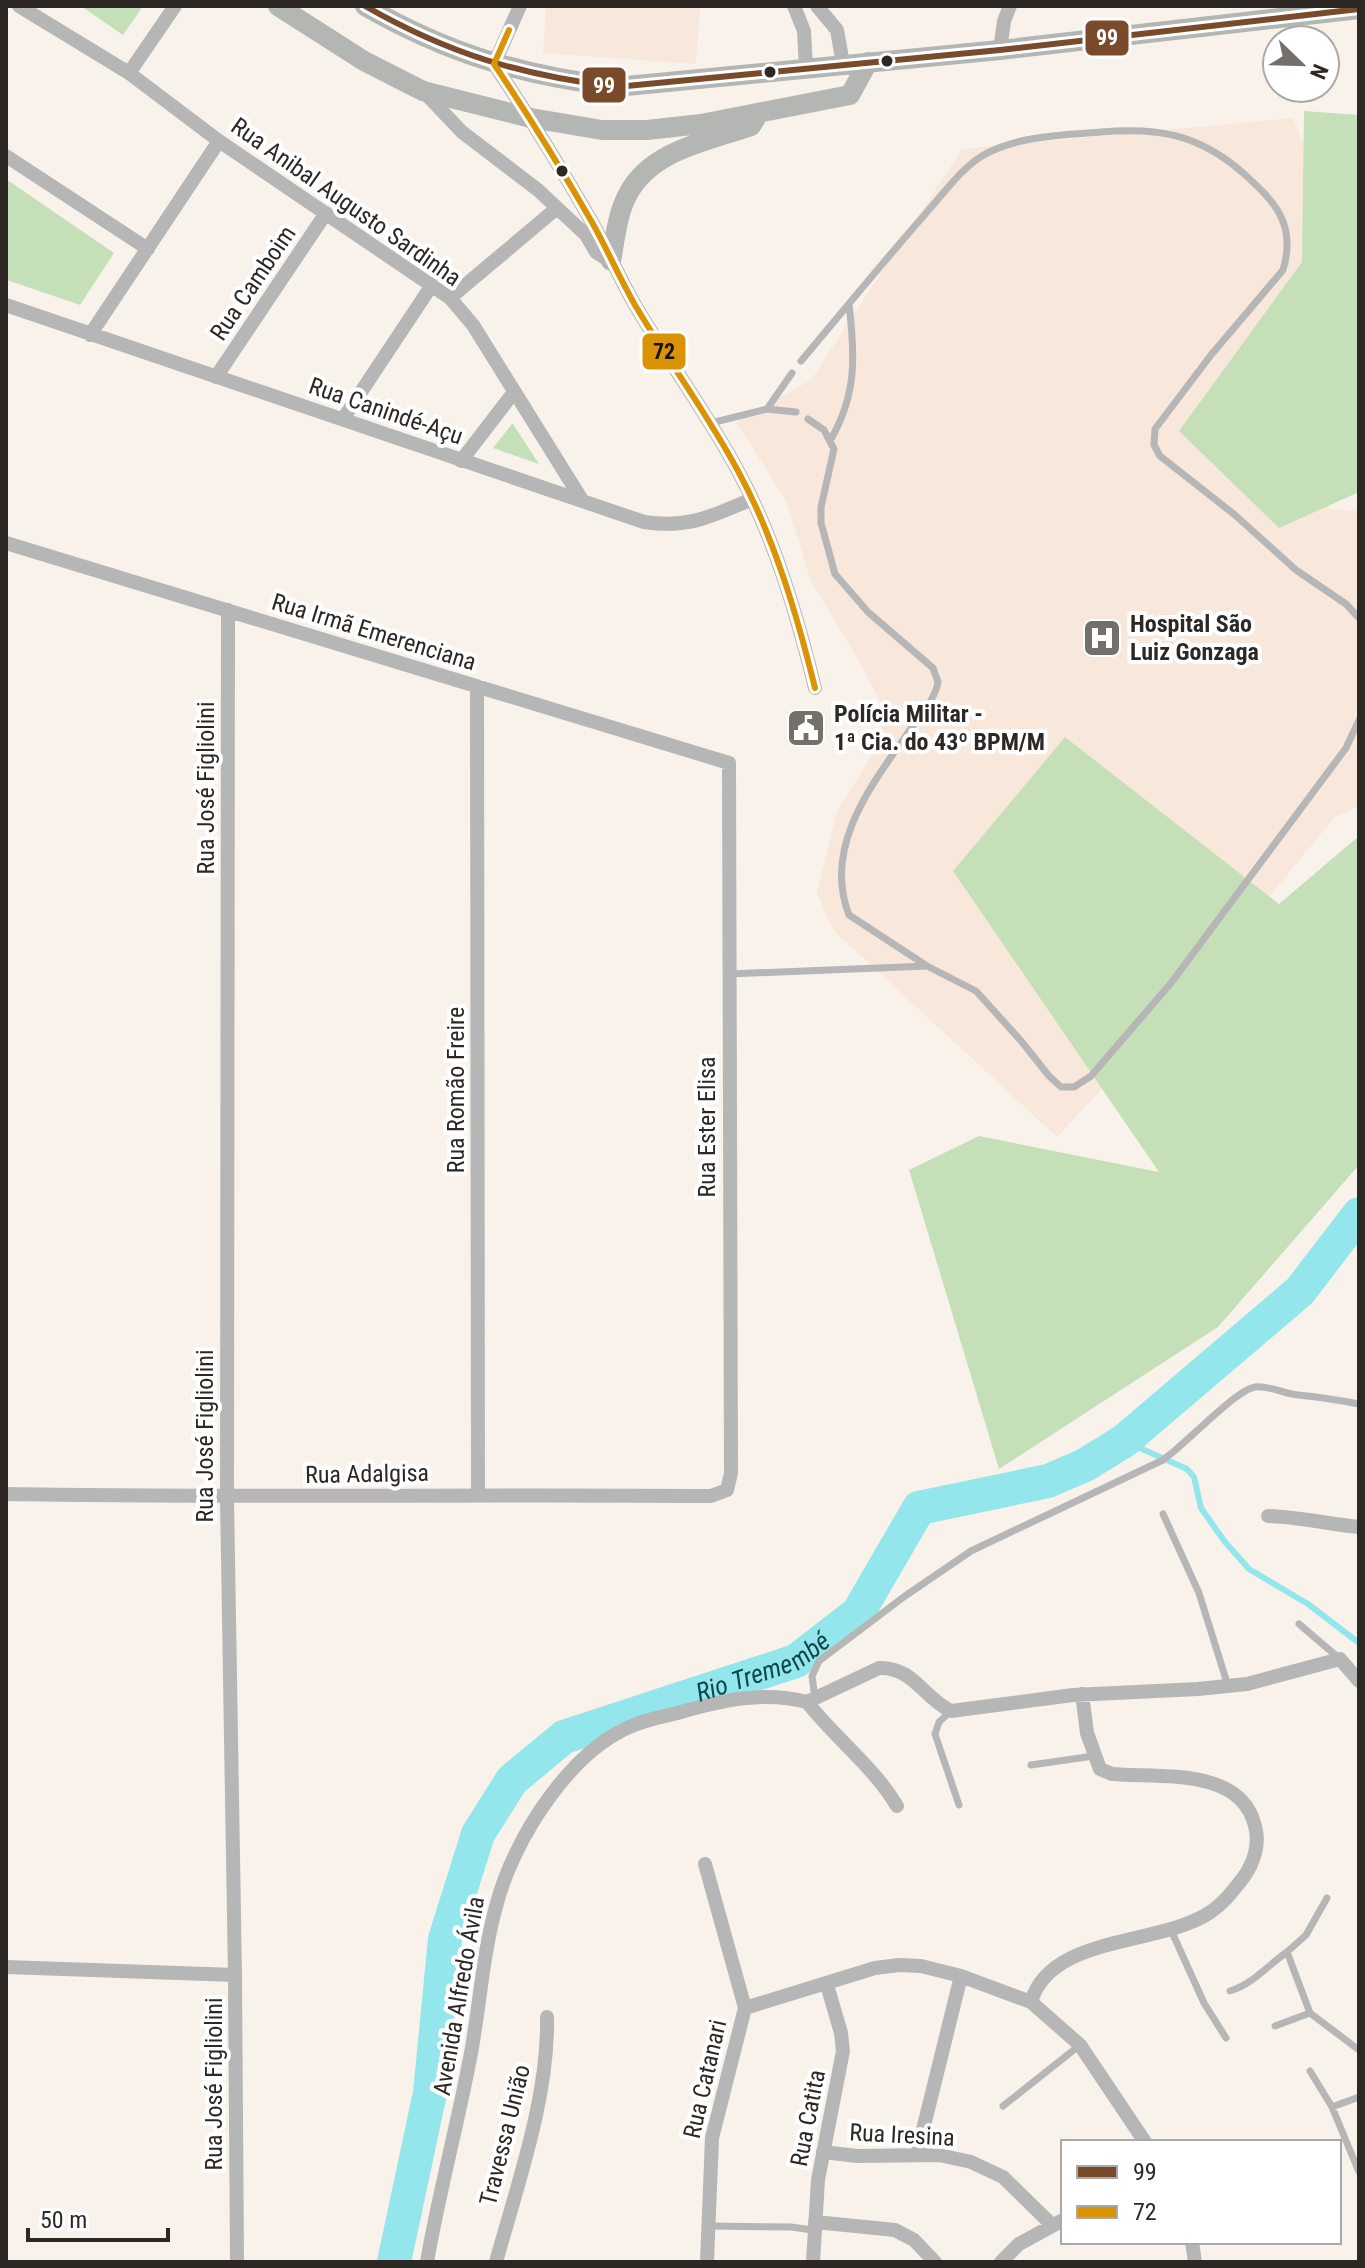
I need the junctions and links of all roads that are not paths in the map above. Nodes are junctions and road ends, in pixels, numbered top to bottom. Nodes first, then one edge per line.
1 (19, 6) edge
2 (175, 6) edge
3 (278, 6) edge
4 (365, 6) edge
5 (520, 6) edge
6 (794, 6) edge
7 (817, 6) edge
8 (1010, 6) edge
9 (1359, 9) edge
10 (1000, 50) junction
11 (868, 62) junction
12 (494, 64) junction
13 (843, 64) junction
14 (806, 67) junction
15 (129, 73) junction
16 (423, 91) junction
17 (759, 114) junction
18 (531, 118) junction
19 (219, 141) junction
20 (6, 156) edge
21 (557, 208) junction
22 (326, 213) junction
23 (148, 249) junction
24 (611, 261) junction
25 (432, 285) junction
26 (450, 298) junction
27 (849, 304) junction
28 (6, 305) edge
29 (90, 335) junction
30 (801, 361) dead end
31 (792, 373) dead end
32 (216, 377) junction
33 (514, 392) junction
34 (767, 409) junction
35 (796, 412) dead end
36 (343, 419) junction
37 (808, 419) dead end
38 (711, 423) junction
39 (831, 439) junction
40 (461, 461) junction
41 (752, 499) junction
42 (582, 500) junction
43 (6, 543) edge
44 (228, 610) junction
45 (1359, 618) edge
46 (477, 686) junction
47 (815, 688) dead end
48 (1359, 720) edge
49 (729, 763) joint
50 (927, 966) junction
51 (730, 974) junction
52 (1359, 1404) edge
53 (727, 1490) joint
54 (6, 1494) edge
55 (478, 1494) junction
56 (227, 1498) junction
57 (1163, 1514) dead end
58 (1268, 1516) dead end
59 (1359, 1527) edge
60 (1299, 1624) dead end
61 (1340, 1659) junction
62 (1359, 1681) edge
63 (1228, 1686) junction
64 (1082, 1694) junction
65 (811, 1700) junction
66 (951, 1711) junction
67 (1094, 1756) junction
68 (1031, 1765) dead end
69 (959, 1805) dead end
70 (897, 1806) dead end
71 (705, 1864) dead end
72 (1327, 1898) dead end
73 (1170, 1928) junction
74 (1287, 1952) junction
75 (6, 1967) edge
76 (235, 1975) junction
77 (961, 1976) junction
78 (827, 1985) junction
79 (1230, 1991) dead end
80 (1031, 2002) junction
81 (745, 2008) junction
82 (1310, 2013) junction
83 (547, 2017) dead end
84 (1275, 2026) dead end
85 (1226, 2038) dead end
86 (1080, 2045) junction
87 (1359, 2050) edge
88 (1310, 2071) dead end
89 (1359, 2097) edge
90 (1003, 2106) dead end
91 (1332, 2107) junction
92 (1144, 2140) edge
93 (823, 2152) junction
94 (917, 2154) junction
95 (1358, 2162) edge
96 (1359, 2172) edge
97 (1058, 2222) edge
98 (707, 2226) junction
99 (814, 2226) junction
100 (237, 2262) edge
101 (427, 2262) edge
102 (496, 2262) edge
103 (707, 2262) edge
104 (813, 2262) edge
105 (935, 2262) edge
106 (1001, 2262) edge

1 - 15 street, Rua Anibal Augusto Sardinha
2 - 15 street
3 - 16 street
4 - 12 street
5 - 12 street
6 - 14 street
7 - 13 street
8 - 10 street
9 - 10 street
10 - 11 street
11 - 13 street
11 - 17 street
12 - 14 street
12 - 18 street
13 - 14 street
15 - 19 street, Rua Anibal Augusto Sardinha
16 - 18 street
16 - 21 street
17 - 18 street
17 - 24 street
18 - 24 street
19 - 22 street, Rua Anibal Augusto Sardinha
19 - 23 street
20 - 23 street
21 - 24 street
21 - 26 street
22 - 25 street, Rua Anibal Augusto Sardinha
22 - 32 street, Rua Camboim
23 - 29 street
24 - 38 street
25 - 26 street, Rua Anibal Augusto Sardinha
25 - 36 street
26 - 33 street, Rua Anibal Augusto Sardinha
27 - 30 lane
27 - 39 lane
27 - 45 lane
28 - 29 street, Rua Canindé-Açu
29 - 32 street, Rua Canindé-Açu
31 - 34 lane
32 - 36 street, Rua Canindé-Açu
33 - 40 street
33 - 42 street, Rua Anibal Augusto Sardinha
34 - 35 lane
34 - 38 lane
36 - 40 street, Rua Canindé-Açu
37 - 39 lane
38 - 41 street
39 - 50 lane
40 - 42 street, Rua Canindé-Açu
41 - 42 street, Rua Canindé-Açu
41 - 47 street
43 - 44 street, Rua Irmã Emerenciana
44 - 46 street, Rua Irmã Emerenciana
44 - 56 street, Rua José Figliolini
46 - 49 street, Rua Irmã Emerenciana
46 - 55 street, Rua Romão Freire
48 - 50 lane
49 - 51 street, Rua Ester Elisa
50 - 51 lane
51 - 53 street, Rua Ester Elisa
52 - 65 lane
53 - 55 street, Rua Adalgisa
54 - 56 street, Rua Adalgisa
55 - 56 street, Rua Adalgisa
56 - 76 street, Rua José Figliolini
57 - 63 lane
58 - 59 street
60 - 61 lane
61 - 62 street
61 - 63 street
63 - 64 street
64 - 66 street
64 - 67 street
65 - 66 street
65 - 70 street
65 - 101 street, Avenida Alfredo Ávila
66 - 69 lane
67 - 68 lane
67 - 73 street
71 - 81 street, Rua Catanari
72 - 74 lane
73 - 80 street
73 - 85 lane
74 - 79 lane
74 - 82 lane
75 - 76 street
76 - 100 street, Rua José Figliolini
77 - 78 street
77 - 80 street
77 - 94 street
78 - 81 street
78 - 93 street, Rua Catita
80 - 86 street
81 - 98 street, Rua Catanari
82 - 84 lane
82 - 87 lane
83 - 102 street, Travessa União
86 - 90 lane
86 - 92 street
88 - 91 lane
89 - 91 lane
91 - 95 lane
93 - 94 street, Rua Iresina
93 - 99 street, Rua Catita
94 - 97 street, Rua Iresina
95 - 96 lane
97 - 106 street
98 - 99 lane
98 - 103 street, Rua Catanari
99 - 104 street, Rua Catita
99 - 105 street

